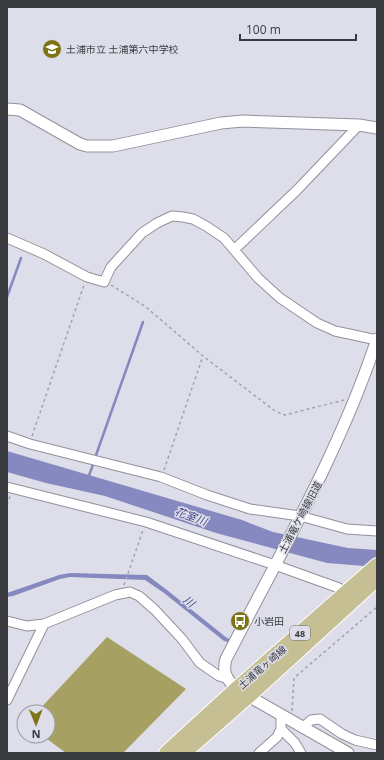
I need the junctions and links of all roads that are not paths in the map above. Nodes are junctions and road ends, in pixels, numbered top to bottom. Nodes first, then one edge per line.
1 (7, 109) edge
2 (359, 125) junction
3 (377, 128) edge
4 (7, 238) edge
5 (234, 250) junction
6 (377, 340) edge
7 (7, 436) edge
8 (7, 487) edge
9 (299, 519) junction
10 (377, 531) edge
11 (276, 562) junction
12 (377, 565) edge
13 (370, 578) edge
14 (339, 588) dead end
15 (7, 621) edge
16 (44, 624) junction
17 (226, 678) junction
18 (236, 689) junction
19 (249, 696) junction
20 (7, 700) edge
21 (281, 716) junction
22 (302, 728) junction
23 (281, 729) junction
24 (377, 745) edge
25 (166, 753) edge
26 (184, 753) edge
27 (258, 753) edge
28 (301, 753) edge
29 (348, 753) edge

1 - 2 street
2 - 3 street
2 - 5 street
4 - 5 street
5 - 6 street
6 - 9 street, 土浦竜ケ崎線旧道
7 - 9 street
8 - 11 street
9 - 10 street
9 - 11 street, 土浦竜ケ崎線旧道
11 - 14 street
11 - 17 street, 土浦竜ケ崎線旧道
12 - 13 main road, 土浦竜ヶ崎線 / 48
13 - 18 main road, 土浦竜ヶ崎線 / 48
13 - 19 main road, 土浦竜ヶ崎線 / 48
15 - 16 street
16 - 17 street
16 - 20 street
17 - 18 street
18 - 19 street
18 - 25 main road, 土浦竜ヶ崎線 / 48
19 - 21 street
19 - 26 main road, 土浦竜ヶ崎線 / 48
21 - 22 street
21 - 23 street
22 - 24 street
22 - 29 street
23 - 27 street
23 - 28 street

